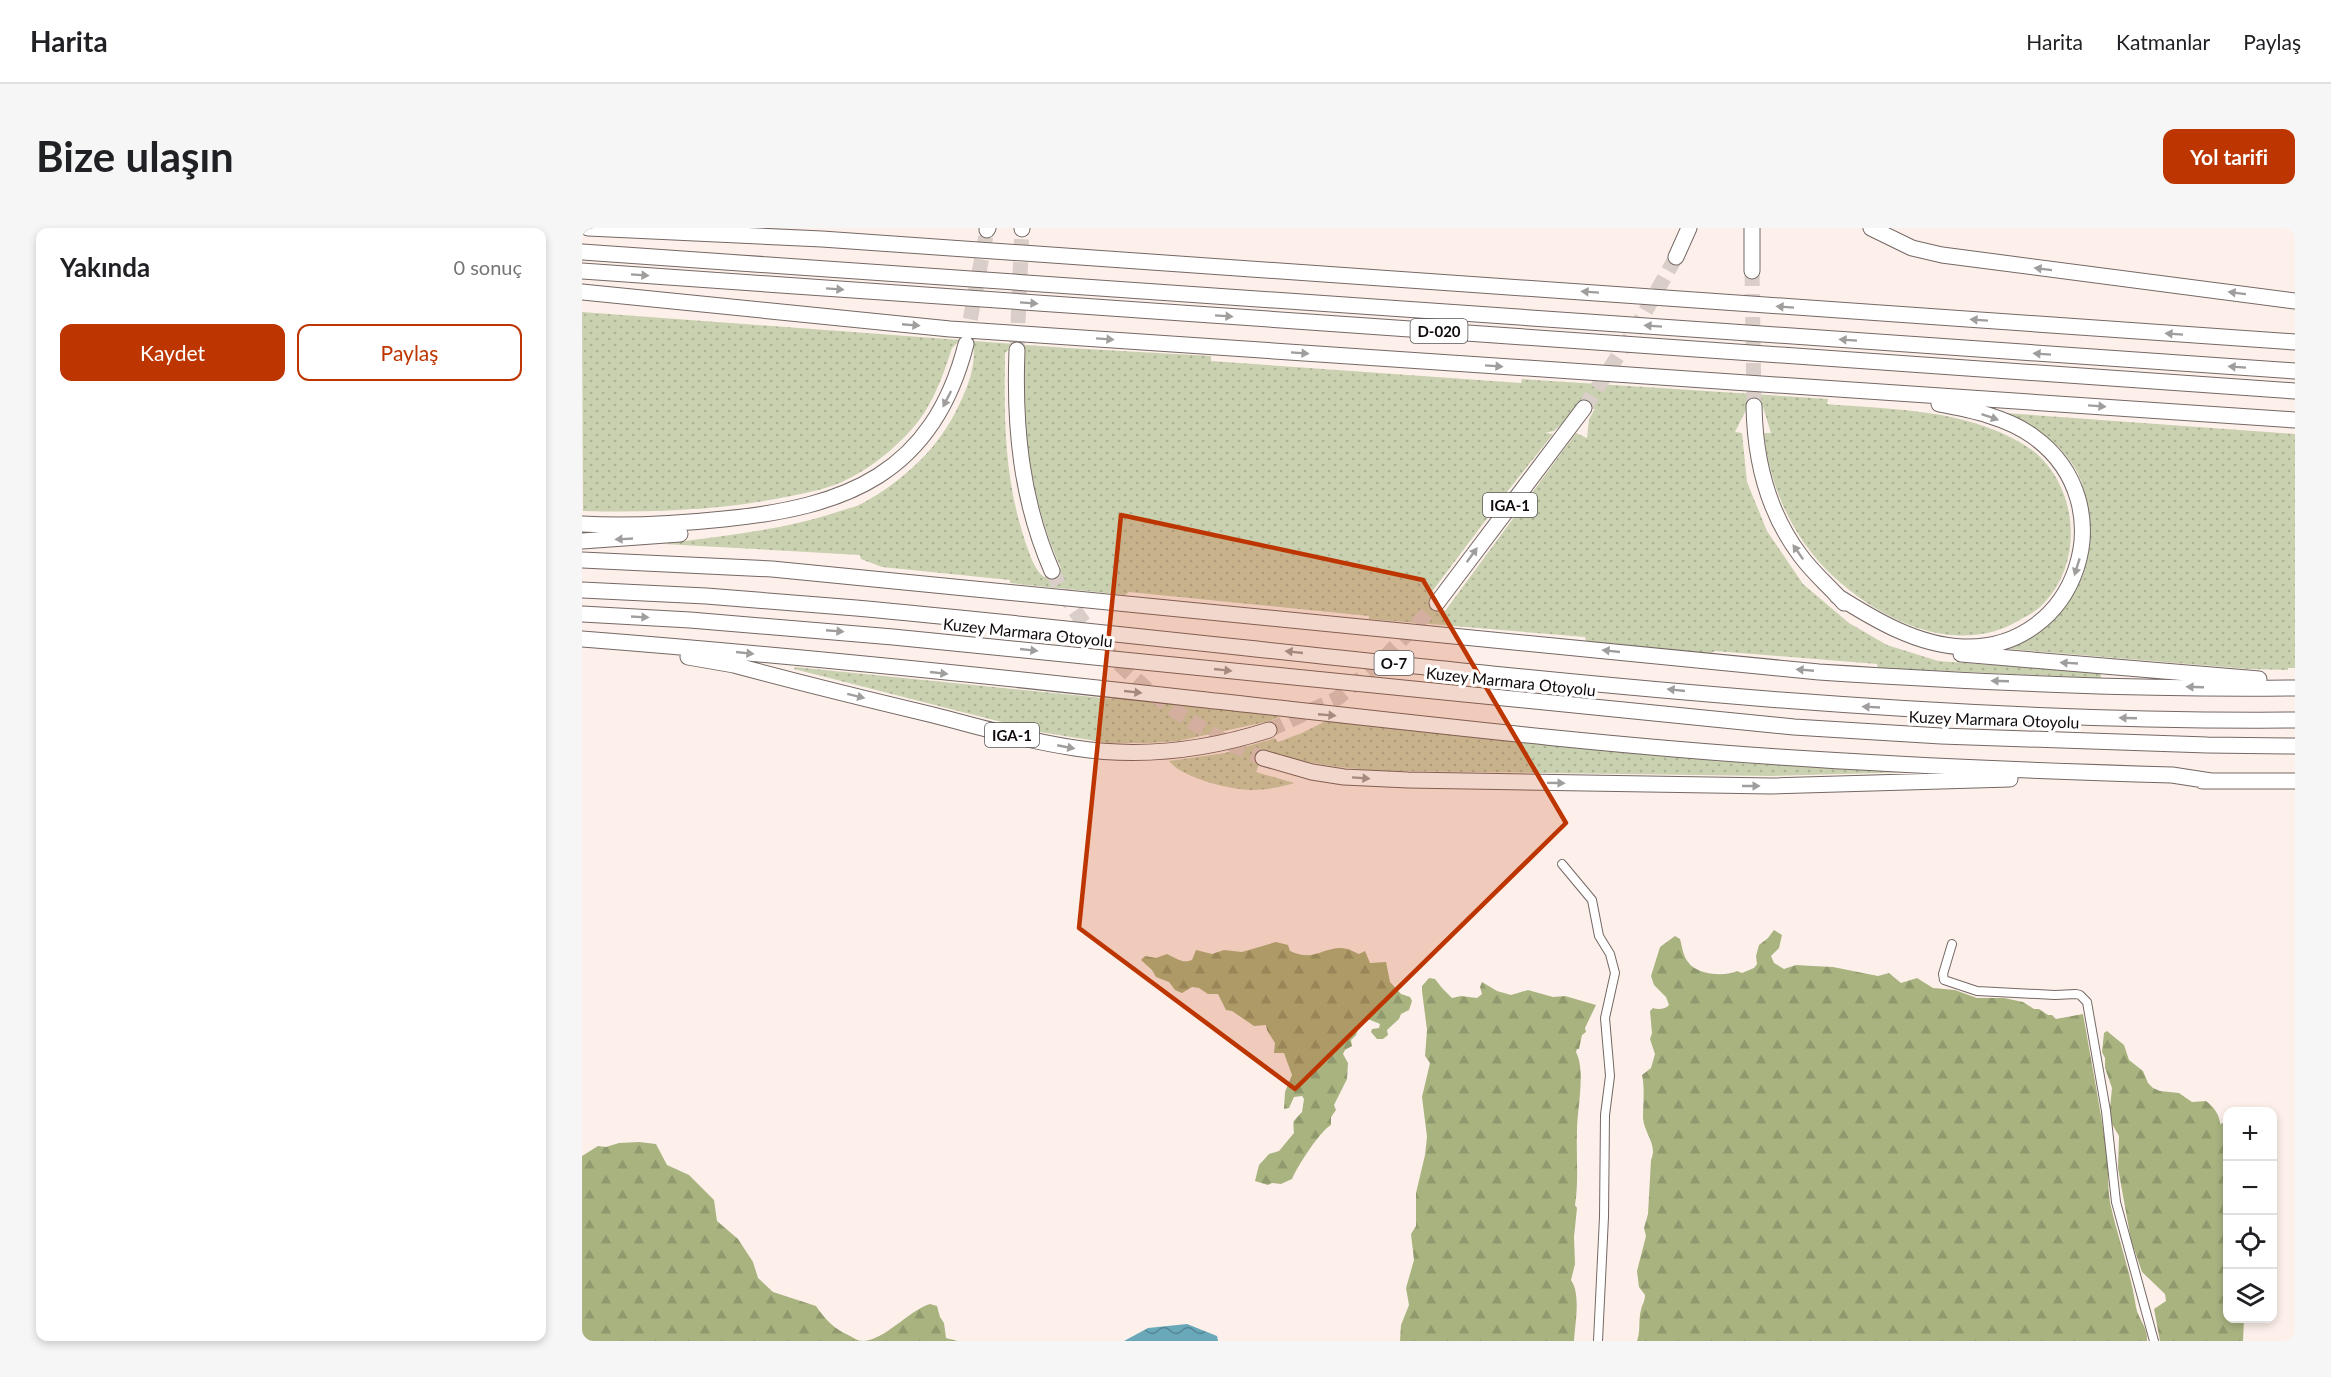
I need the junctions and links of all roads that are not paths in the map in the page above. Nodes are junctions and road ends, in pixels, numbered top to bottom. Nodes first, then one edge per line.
1 (588, 228) edge
2 (1689, 228) edge
3 (1752, 228) edge
4 (1871, 228) edge
5 (582, 252) edge
6 (1676, 257) tunnel mouth
7 (582, 271) edge
8 (1752, 271) tunnel mouth
9 (586, 294) edge
10 (2295, 301) edge
11 (2295, 342) edge
12 (966, 344) tunnel mouth
13 (1017, 350) tunnel mouth
14 (2295, 371) edge
15 (1746, 384) junction
16 (2295, 391) edge
17 (1754, 405) tunnel mouth
18 (1584, 408) tunnel mouth
19 (2295, 420) edge
20 (845, 494) junction
21 (582, 524) edge
22 (582, 541) edge
23 (582, 560) edge
24 (1052, 571) tunnel mouth
25 (582, 590) edge
26 (1838, 596) junction
27 (1437, 603) tunnel mouth
28 (582, 614) edge
29 (582, 639) edge
30 (582, 647) edge
31 (2295, 679) edge
32 (2295, 688) edge
33 (2295, 720) edge
34 (1269, 730) tunnel mouth
35 (2295, 746) edge
36 (1263, 758) tunnel mouth
37 (2211, 781) junction
38 (2295, 781) edge
39 (1562, 864) dead end
40 (1952, 944) dead end
41 (1598, 1341) edge
42 (2154, 1341) edge

11 -> 1 highway
2 - 6 highway
3 - 8 highway
10 -> 4 highway
14 -> 5 highway, D-020
7 -> 16 highway, D-020
9 -> 15 highway
12 -> 20 highway
13 - 24 highway
15 -> 19 highway
15 -> 26 highway
26 -> 17 highway
27 -> 18 highway, IGA-1
20 - 21 highway
20 -> 22 highway
32 -> 23 highway
33 -> 25 highway, Kuzey Marmara Otoyolu / O-7
31 -> 26 highway
28 -> 35 highway, Kuzey Marmara Otoyolu / O-7
29 -> 37 highway
30 -> 34 highway, IGA-1
36 -> 37 highway
37 - 38 highway
39 - 41 street
40 - 42 street

